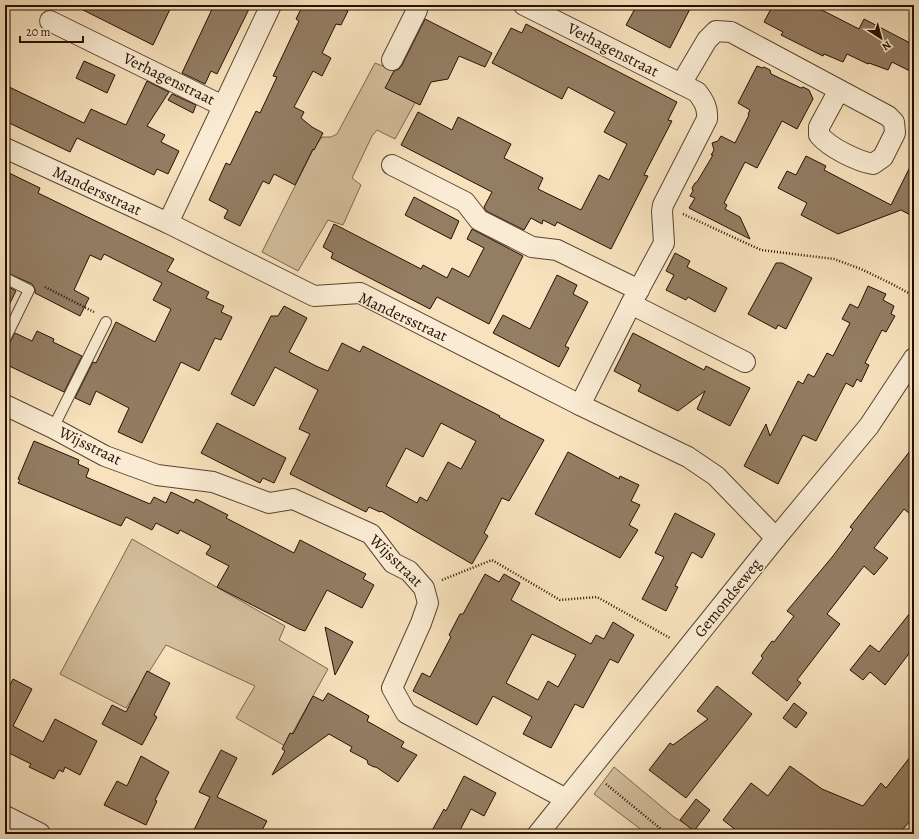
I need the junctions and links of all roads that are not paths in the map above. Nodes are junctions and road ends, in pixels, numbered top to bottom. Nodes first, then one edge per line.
1 (271, 5) edge
2 (524, 5) edge
3 (418, 7) edge
4 (50, 21) dead end
5 (392, 60) dead end
6 (681, 84) junction
7 (839, 90) dead end
8 (223, 106) junction
9 (5, 148) edge
10 (392, 165) dead end
11 (168, 223) junction
12 (5, 278) edge
13 (635, 297) junction
14 (106, 322) road end
15 (5, 339) edge
16 (914, 358) edge
17 (745, 362) dead end
18 (5, 405) edge
19 (580, 405) junction
20 (53, 428) junction
21 (776, 538) junction
22 (566, 799) junction
23 (5, 817) edge
24 (39, 834) edge
25 (538, 834) edge

1 - 8 street, Verhagenstraat
2 - 6 street, Verhagenstraat
3 - 5 street
4 - 8 street, Verhagenstraat
6 - 7 street
6 - 13 street, Verhagenstraat
8 - 11 street, Verhagenstraat
9 - 11 street, Mandersstraat
10 - 13 street
11 - 19 street, Mandersstraat
12 - 15 lane
13 - 17 street
13 - 19 street
14 - 20 lane
16 - 21 street, Gemondseweg
18 - 20 street, Wijsstraat
19 - 21 street, Mandersstraat
20 - 22 street, Wijsstraat
21 - 22 street, Gemondseweg
22 - 25 street, Gemondseweg
23 - 24 street

